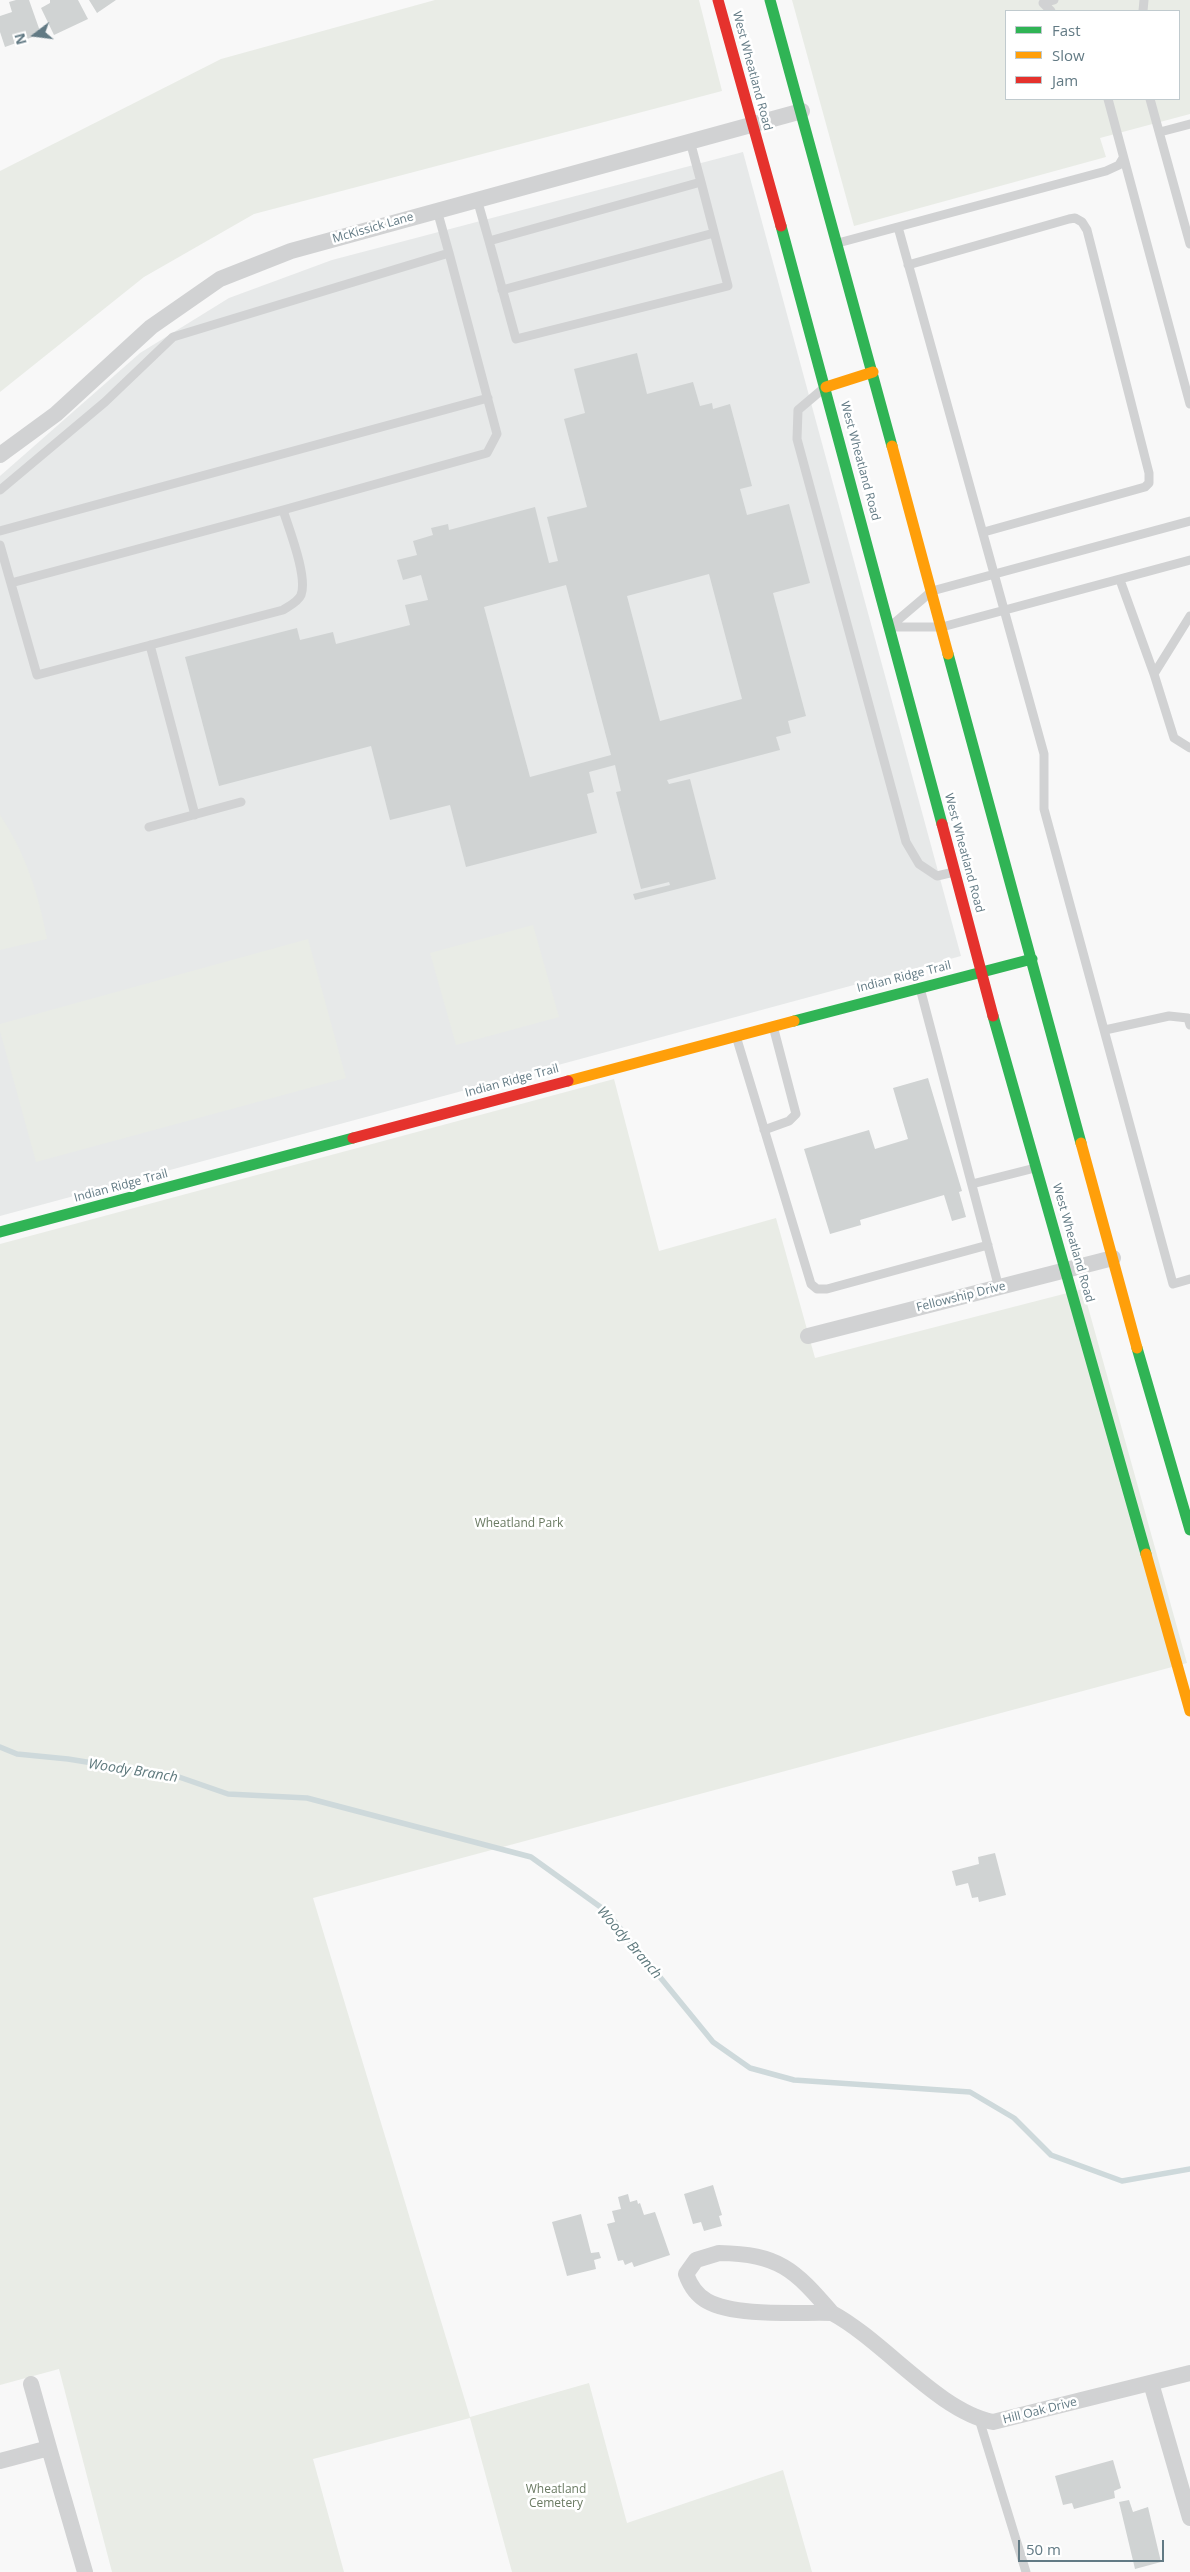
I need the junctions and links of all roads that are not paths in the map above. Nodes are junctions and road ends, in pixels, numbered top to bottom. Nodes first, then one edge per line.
1 (718, 0) edge
2 (770, 0) edge
3 (1054, 0) edge
4 (1050, 10) edge
5 (1108, 100) edge
6 (1150, 100) edge
7 (802, 111) junction
8 (752, 124) junction
9 (1190, 124) edge
10 (1160, 132) junction
11 (690, 142) junction
12 (1124, 158) junction
13 (701, 182) junction
14 (477, 199) junction
15 (437, 210) junction
16 (898, 227) junction
17 (714, 233) junction
18 (489, 240) junction
19 (838, 243) junction
20 (1190, 244) edge
21 (449, 253) junction
22 (908, 265) junction
23 (502, 290) junction
24 (873, 372) junction
25 (826, 386) junction
26 (488, 398) junction
27 (1190, 404) edge
28 (0, 456) edge
29 (0, 490) edge
30 (283, 510) junction
31 (1190, 522) edge
32 (0, 531) edge
33 (984, 532) junction
34 (0, 545) edge
35 (1190, 560) edge
36 (996, 574) junction
37 (1120, 580) junction
38 (11, 582) junction
39 (932, 591) junction
40 (1006, 610) junction
41 (1190, 616) edge
42 (890, 627) junction
43 (942, 627) junction
44 (150, 645) junction
45 (1154, 674) junction
46 (1190, 748) edge
47 (241, 802) dead end
48 (195, 815) junction
49 (149, 827) dead end
50 (955, 872) junction
51 (1032, 960) junction
52 (981, 972) junction
53 (920, 987) junction
54 (1190, 1025) edge
55 (773, 1026) junction
56 (1105, 1030) junction
57 (736, 1036) junction
58 (764, 1130) junction
59 (1038, 1168) junction
60 (972, 1184) junction
61 (0, 1232) edge
62 (988, 1244) junction
63 (1113, 1258) junction
64 (1067, 1271) junction
65 (1189, 1282) edge
66 (999, 1288) junction
67 (808, 1336) dead end
68 (1190, 1530) edge
69 (1190, 1711) edge
70 (832, 2313) junction
71 (1190, 2373) edge
72 (1151, 2383) junction
73 (31, 2384) dead end
74 (979, 2419) junction
75 (48, 2448) junction
76 (0, 2461) edge
77 (1190, 2518) edge
78 (85, 2572) edge
79 (1026, 2572) edge

1 - 8 main road, West Wheatland Road
2 - 7 main road
3 - 4 lane
5 - 12 lane
6 - 10 lane
7 - 8 street, McKissick Lane
7 - 19 main road
8 - 11 street, McKissick Lane
8 - 25 main road, West Wheatland Road
9 - 10 lane
10 - 20 lane
11 - 13 lane
11 - 14 street, McKissick Lane
12 - 16 lane
12 - 27 lane
13 - 17 lane
13 - 18 lane
14 - 15 street, McKissick Lane
14 - 18 lane
15 - 21 lane
15 - 28 street, McKissick Lane
16 - 19 lane
16 - 22 lane
17 - 23 lane
17 - 23 lane
18 - 23 lane
19 - 24 main road
21 - 26 lane
21 - 29 lane
22 - 33 lane
22 - 33 lane
24 - 25 main road
24 - 39 main road
25 - 42 main road, West Wheatland Road
25 - 50 lane
26 - 30 lane
26 - 32 lane
30 - 38 lane
30 - 44 lane
31 - 36 lane
33 - 36 lane
34 - 38 lane
35 - 37 lane
36 - 39 lane
36 - 40 lane
37 - 40 lane
37 - 45 lane
38 - 44 lane
39 - 42 lane
39 - 43 main road
40 - 43 lane
40 - 56 lane
41 - 45 lane
42 - 43 lane
42 - 50 main road, West Wheatland Road
43 - 51 main road
44 - 48 lane
45 - 46 lane
47 - 48 lane
48 - 49 lane
50 - 52 main road, West Wheatland Road
51 - 52 main road, Indian Ridge Trail
51 - 63 main road
52 - 53 main road, Indian Ridge Trail
52 - 59 main road, West Wheatland Road
53 - 55 main road, Indian Ridge Trail
53 - 60 lane
54 - 56 lane
55 - 57 main road, Indian Ridge Trail
55 - 58 lane
56 - 65 lane
57 - 58 lane
57 - 61 main road, Indian Ridge Trail
58 - 62 lane
59 - 60 lane
59 - 64 main road, West Wheatland Road
60 - 62 lane
62 - 66 lane
63 - 64 street, Fellowship Drive
63 - 68 main road
64 - 66 street, Fellowship Drive
64 - 69 main road, West Wheatland Road
66 - 67 street, Fellowship Drive
70 - 70 street, Hill Oak Drive
70 - 74 street, Hill Oak Drive
71 - 72 street, Hill Oak Drive
72 - 74 street, Hill Oak Drive
72 - 77 street
73 - 75 street
74 - 79 lane
75 - 76 street
75 - 78 street

